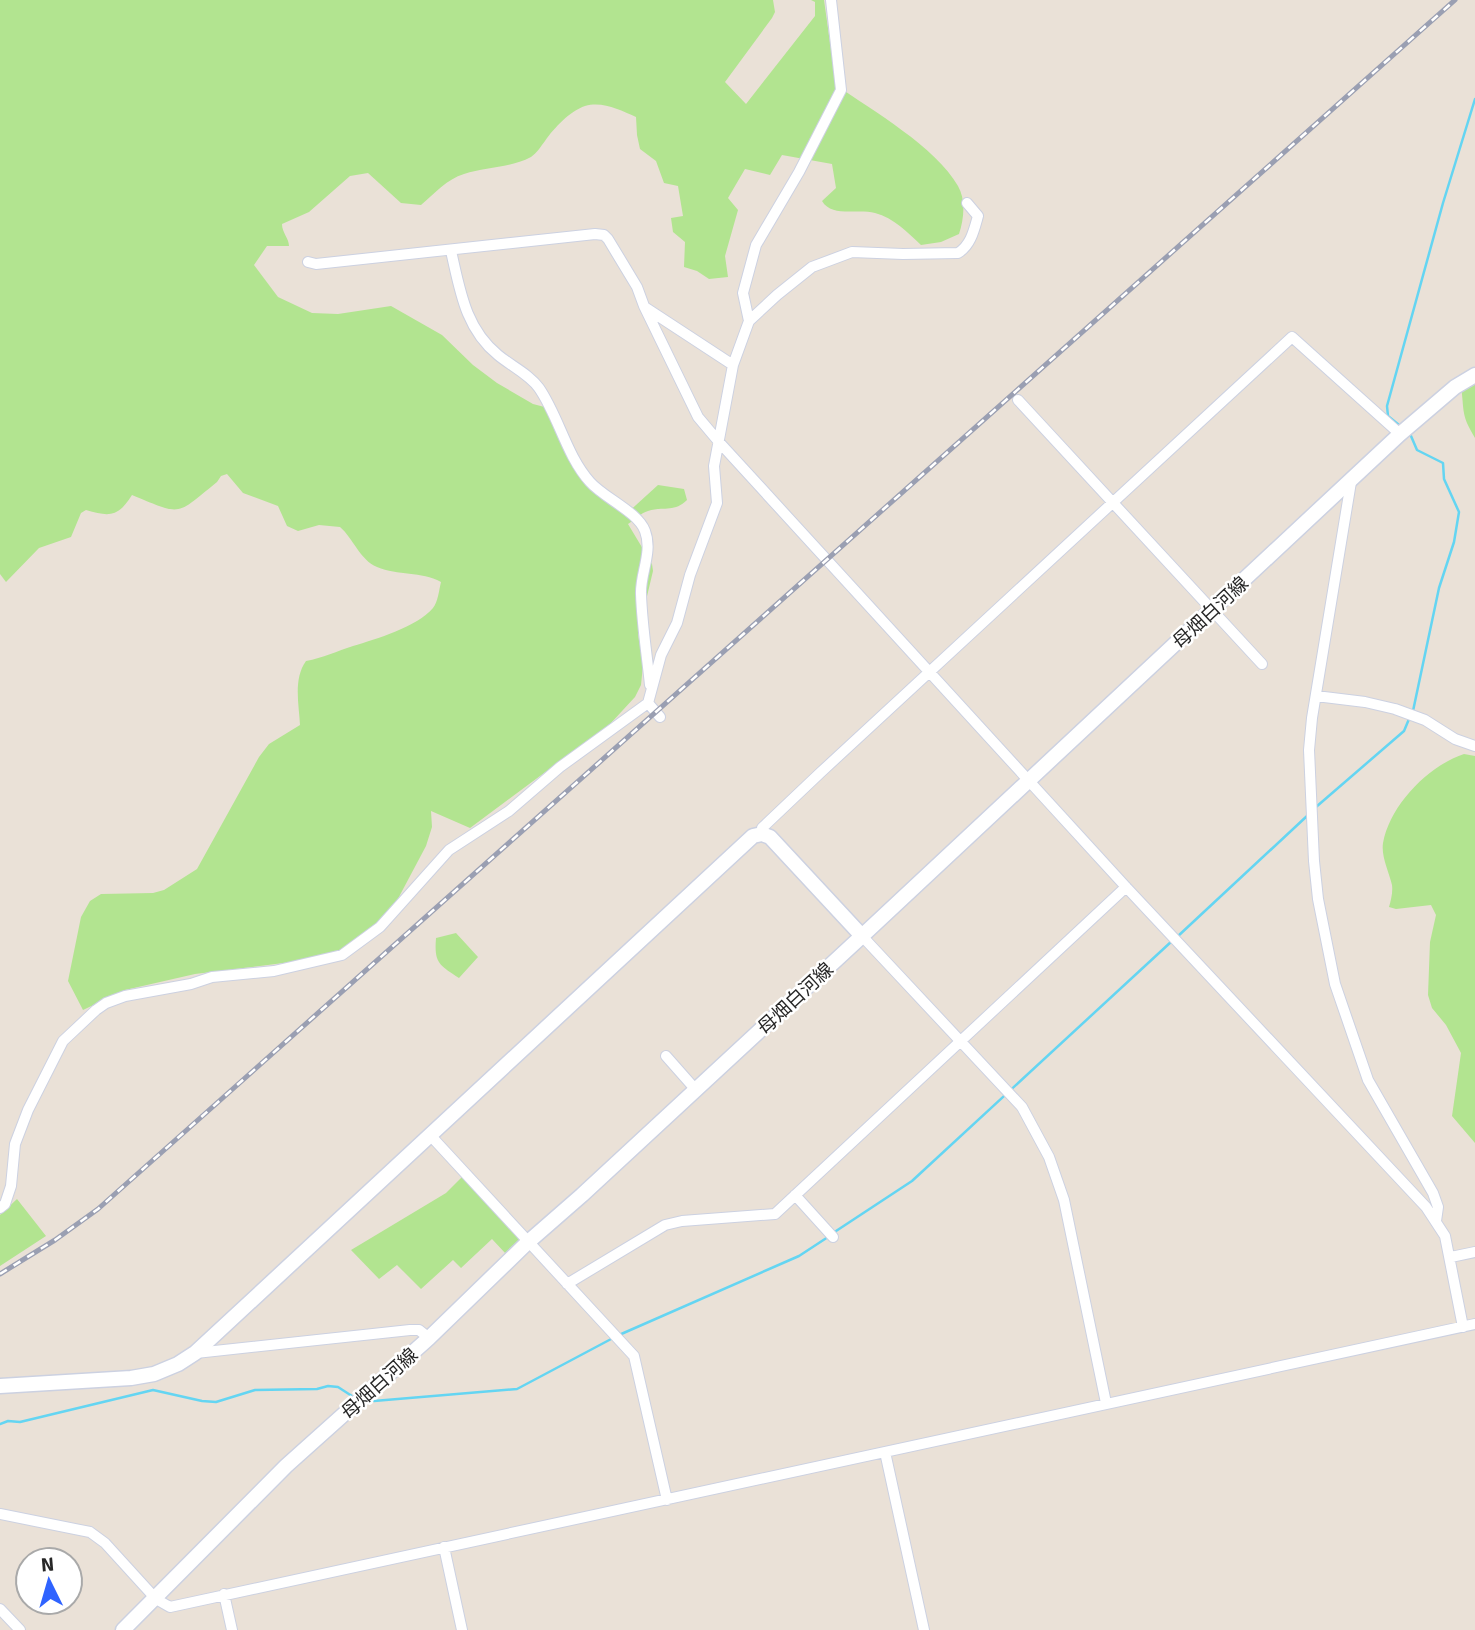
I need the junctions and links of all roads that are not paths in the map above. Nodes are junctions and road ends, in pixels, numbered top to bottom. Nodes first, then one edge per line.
1 (831, 0) edge
2 (967, 204) dead end
3 (451, 251) junction
4 (308, 262) dead end
5 (644, 306) junction
6 (749, 321) junction
7 (733, 365) junction
8 (1475, 375) edge
9 (1018, 400) dead end
10 (1400, 434) junction
11 (719, 442) junction
12 (1351, 482) junction
13 (1113, 502) junction
14 (1213, 610) junction
15 (1262, 664) dead end
16 (930, 672) junction
17 (651, 689) junction
18 (1316, 696) junction
19 (648, 703) junction
20 (660, 717) dead end
21 (1475, 746) edge
22 (1030, 780) junction
23 (762, 834) junction
24 (1126, 887) junction
25 (862, 936) junction
26 (961, 1042) junction
27 (666, 1056) dead end
28 (696, 1090) junction
29 (430, 1135) junction
30 (795, 1195) junction
31 (0, 1209) edge
32 (1436, 1221) junction
33 (833, 1237) dead end
34 (527, 1243) junction
35 (1475, 1252) edge
36 (1451, 1257) junction
37 (567, 1284) junction
38 (1475, 1324) edge
39 (1463, 1327) junction
40 (429, 1338) junction
41 (195, 1353) junction
42 (0, 1386) edge
43 (1106, 1403) junction
44 (885, 1452) junction
45 (667, 1500) junction
46 (0, 1514) edge
47 (443, 1547) junction
48 (224, 1594) junction
49 (156, 1599) junction
50 (0, 1609) edge
51 (20, 1630) edge
52 (123, 1630) edge
53 (232, 1630) edge
54 (462, 1630) edge
55 (924, 1630) edge

1 - 6 street
2 - 6 street
3 - 4 street
3 - 5 street
3 - 17 street
5 - 7 street
5 - 11 street
6 - 7 street
7 - 11 street
8 - 10 main road, 母畑白河線
9 - 13 street
10 - 12 main road, 母畑白河線
10 - 13 street
11 - 16 street
11 - 17 street
12 - 14 main road, 母畑白河線
12 - 18 street
13 - 14 street
13 - 16 street
14 - 15 street
14 - 22 main road, 母畑白河線
16 - 22 street
16 - 23 street
17 - 19 street
18 - 21 street
18 - 32 street
19 - 20 street
19 - 31 street
22 - 24 street
22 - 25 main road, 母畑白河線
23 - 25 main road
23 - 29 main road
24 - 26 street
24 - 32 street
25 - 26 street
25 - 28 main road, 母畑白河線
26 - 30 street
26 - 43 street
27 - 28 street
28 - 34 main road, 母畑白河線
29 - 34 street
29 - 41 main road
30 - 33 street
30 - 37 street
32 - 36 street
34 - 37 street
34 - 40 main road, 母畑白河線
35 - 36 street
36 - 39 street
37 - 45 street
38 - 39 street
39 - 43 street
40 - 41 street
40 - 49 main road, 母畑白河線
41 - 42 main road
43 - 44 street
44 - 45 street
44 - 55 street
45 - 47 street
46 - 49 street
47 - 48 street
47 - 54 street
48 - 49 street
48 - 53 street
49 - 52 main road, 母畑白河線
50 - 51 street

